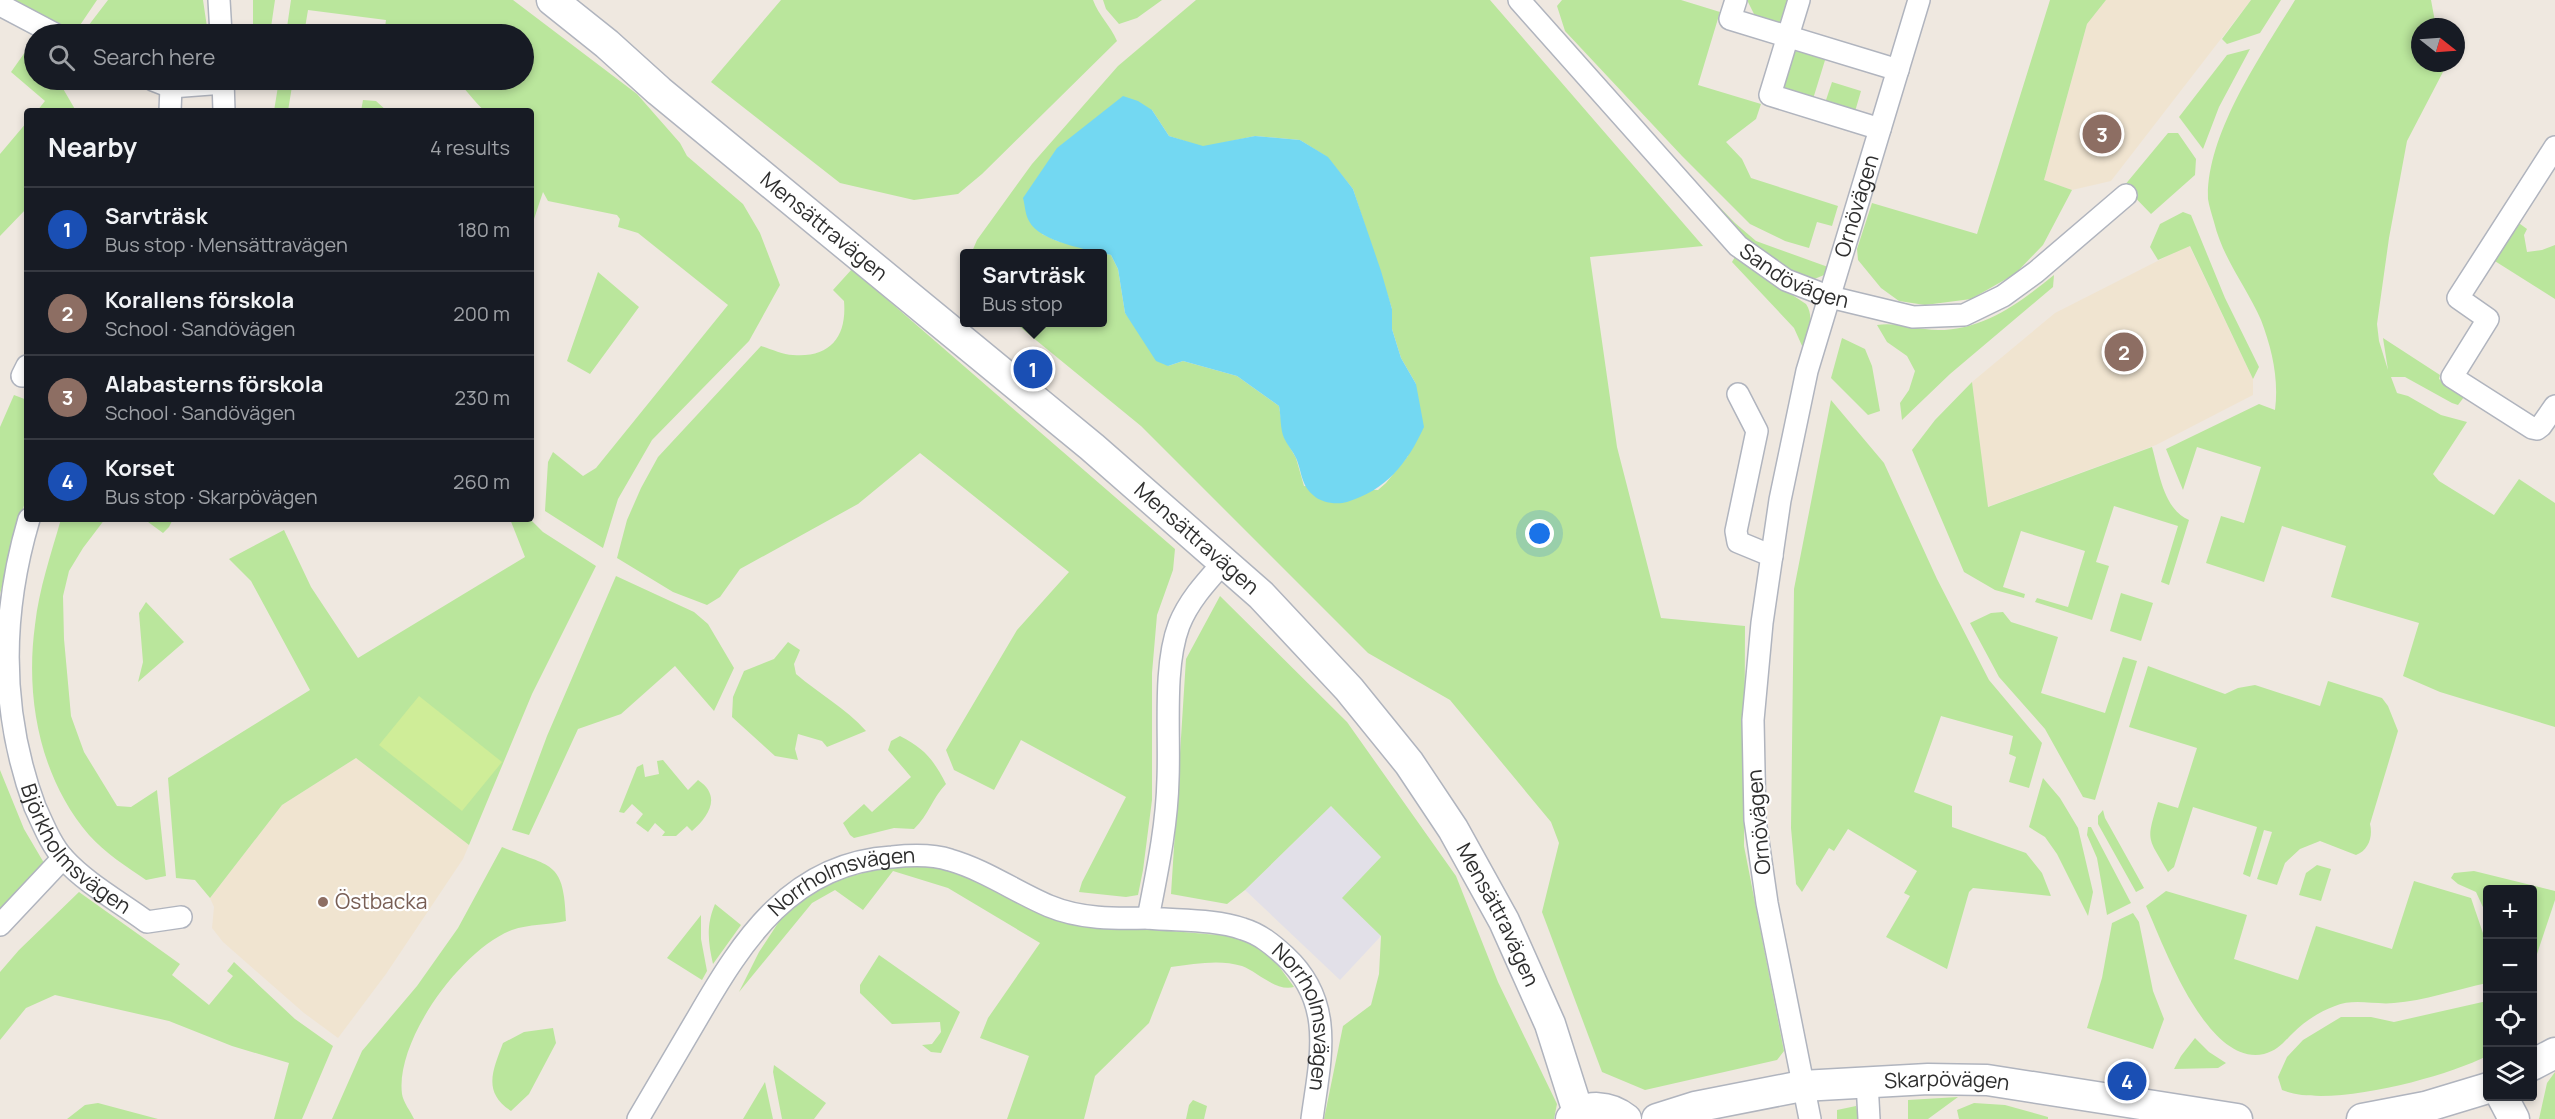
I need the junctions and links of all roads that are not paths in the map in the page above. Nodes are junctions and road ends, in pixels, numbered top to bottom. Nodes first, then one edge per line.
1 (219, 0) edge
2 (532, 0) edge
3 (552, 0) edge
4 (1736, 0) edge
5 (1799, 0) edge
6 (1919, 0) edge
7 (1528, 4) edge
8 (0, 5) edge
9 (36, 24) edge
10 (220, 24) edge
11 (1788, 36) junction
12 (1898, 70) junction
13 (164, 90) edge
14 (223, 90) edge
15 (659, 91) junction
16 (169, 108) edge
17 (224, 108) edge
18 (1880, 129) junction
19 (2555, 147) edge
20 (2126, 195) dead end
21 (1830, 297) junction
22 (1738, 394) dead end
23 (2555, 406) edge
24 (27, 522) edge
25 (1772, 556) junction
26 (1224, 562) junction
27 (63, 858) junction
28 (180, 917) dead end
29 (1148, 918) junction
30 (0, 925) edge
31 (2555, 1053) edge
32 (2537, 1062) edge
33 (1867, 1082) junction
34 (1802, 1086) junction
35 (2483, 1089) edge
36 (2505, 1101) edge
37 (1574, 1116) edge
38 (638, 1119) edge
39 (1312, 1119) edge
40 (1626, 1119) edge
41 (1657, 1119) edge
42 (1810, 1119) edge
43 (1869, 1119) edge
44 (2238, 1119) edge
45 (2362, 1119) edge
46 (2514, 1119) edge

1 - 10 street
2 - 15 street, Mensättravägen
3 - 15 street, Mensättravägen
4 - 11 street
5 - 11 street
6 - 12 street, Ornövägen
7 - 21 street, Sandövägen
8 - 9 street
11 - 12 street
11 - 18 street
12 - 18 street, Ornövägen
13 - 16 street
14 - 17 street
15 - 26 street, Mensättravägen
18 - 21 street, Ornövägen
19 - 23 street
20 - 21 street, Sandövägen
21 - 25 street, Ornövägen
22 - 25 street
24 - 27 street, Björkholmsvägen
25 - 34 street, Ornövägen
26 - 29 street
26 - 37 street, Mensättravägen
27 - 28 street, Björkholmsvägen
27 - 30 street
29 - 38 street, Norrholmsvägen
29 - 39 street, Norrholmsvägen
31 - 32 street
33 - 34 street, Skarpövägen
33 - 43 street
33 - 44 street, Skarpövägen
34 - 41 street, Skarpövägen
34 - 42 street, Ornövägen
35 - 45 street
36 - 46 street
37 - 40 street

